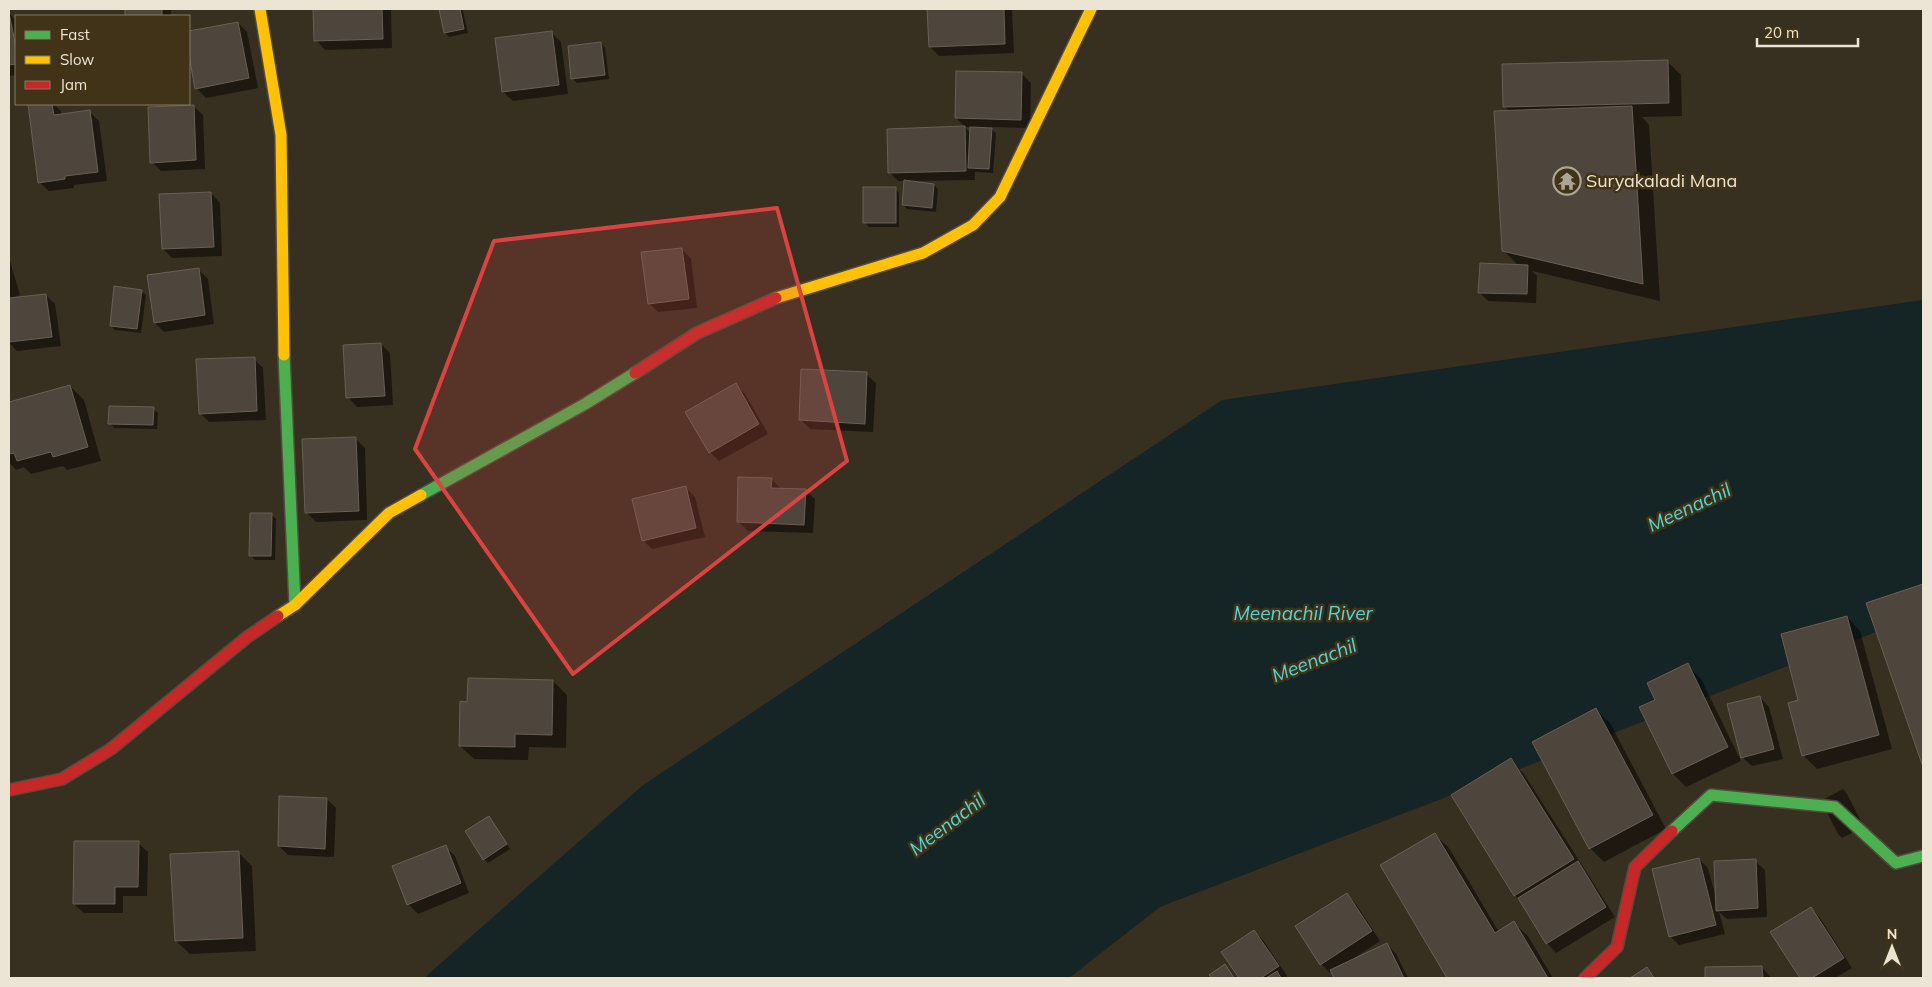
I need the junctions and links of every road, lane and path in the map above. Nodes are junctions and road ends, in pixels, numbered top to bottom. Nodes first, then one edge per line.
1 (260, 9) edge
2 (1091, 9) edge
3 (295, 605) junction
4 (9, 790) edge
5 (1923, 856) edge
6 (1585, 978) edge

1 - 3 main road
2 - 3 main road
3 - 4 main road
5 - 6 main road

